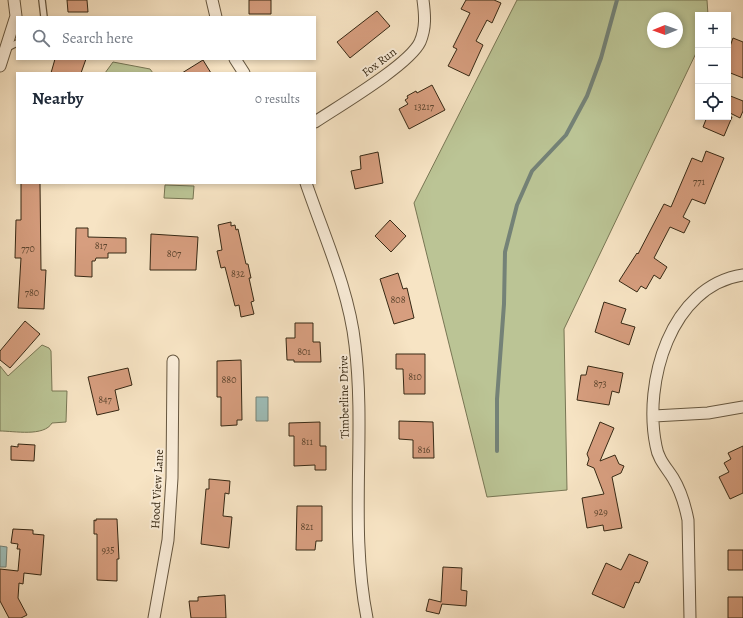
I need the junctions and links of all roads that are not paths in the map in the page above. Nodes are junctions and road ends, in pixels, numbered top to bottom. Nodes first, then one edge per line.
1 (14, 0) edge
2 (42, 0) edge
3 (212, 0) edge
4 (423, 0) edge
5 (44, 16) edge
6 (216, 16) edge
7 (16, 43) edge
8 (6, 48) junction
9 (236, 60) edge
10 (0, 66) edge
11 (243, 72) edge
12 (316, 121) edge
13 (306, 184) edge
14 (743, 275) edge
15 (173, 361) dead end
16 (743, 407) edge
17 (654, 416) junction
18 (154, 618) edge
19 (367, 618) edge
20 (690, 618) edge

1 - 8 street
2 - 5 lane
3 - 6 street
4 - 12 street, Fox Run
7 - 8 lane
8 - 10 street
9 - 11 street
13 - 19 street, Timberline Drive
14 - 17 street
15 - 18 street, Hood View Lane
16 - 17 street
17 - 20 street

